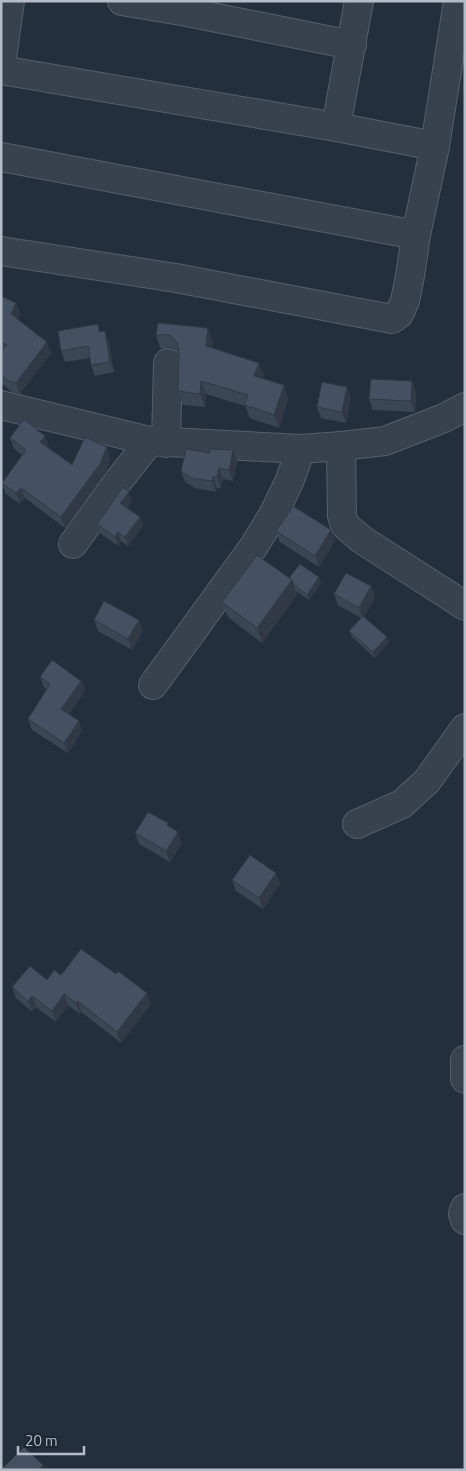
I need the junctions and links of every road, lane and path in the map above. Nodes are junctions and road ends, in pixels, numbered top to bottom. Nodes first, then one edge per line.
1 (10, 1) edge
2 (122, 1) edge
3 (359, 1) edge
4 (458, 1) edge
5 (352, 45) junction
6 (1, 65) edge
7 (1, 70) edge
8 (336, 127) junction
9 (435, 146) junction
10 (1, 157) edge
11 (416, 235) junction
12 (1, 251) edge
13 (168, 363) dead end
14 (1, 405) edge
15 (465, 407) edge
16 (158, 442) junction
17 (341, 446) junction
18 (301, 449) junction
19 (73, 544) dead end
20 (465, 606) edge
21 (153, 685) dead end
22 (465, 728) edge
23 (357, 824) dead end
24 (465, 1060) edge
25 (465, 1079) edge
26 (465, 1208) edge
27 (465, 1220) edge

1 - 6 street
2 - 5 street
3 - 5 street
4 - 9 street
5 - 8 street
7 - 8 street
8 - 9 street
9 - 11 street
10 - 11 street
11 - 12 street
13 - 16 street
14 - 16 street
15 - 17 street
16 - 18 street
16 - 19 street
17 - 18 street
17 - 20 street
18 - 21 street
22 - 23 street
24 - 25 street
26 - 27 street

